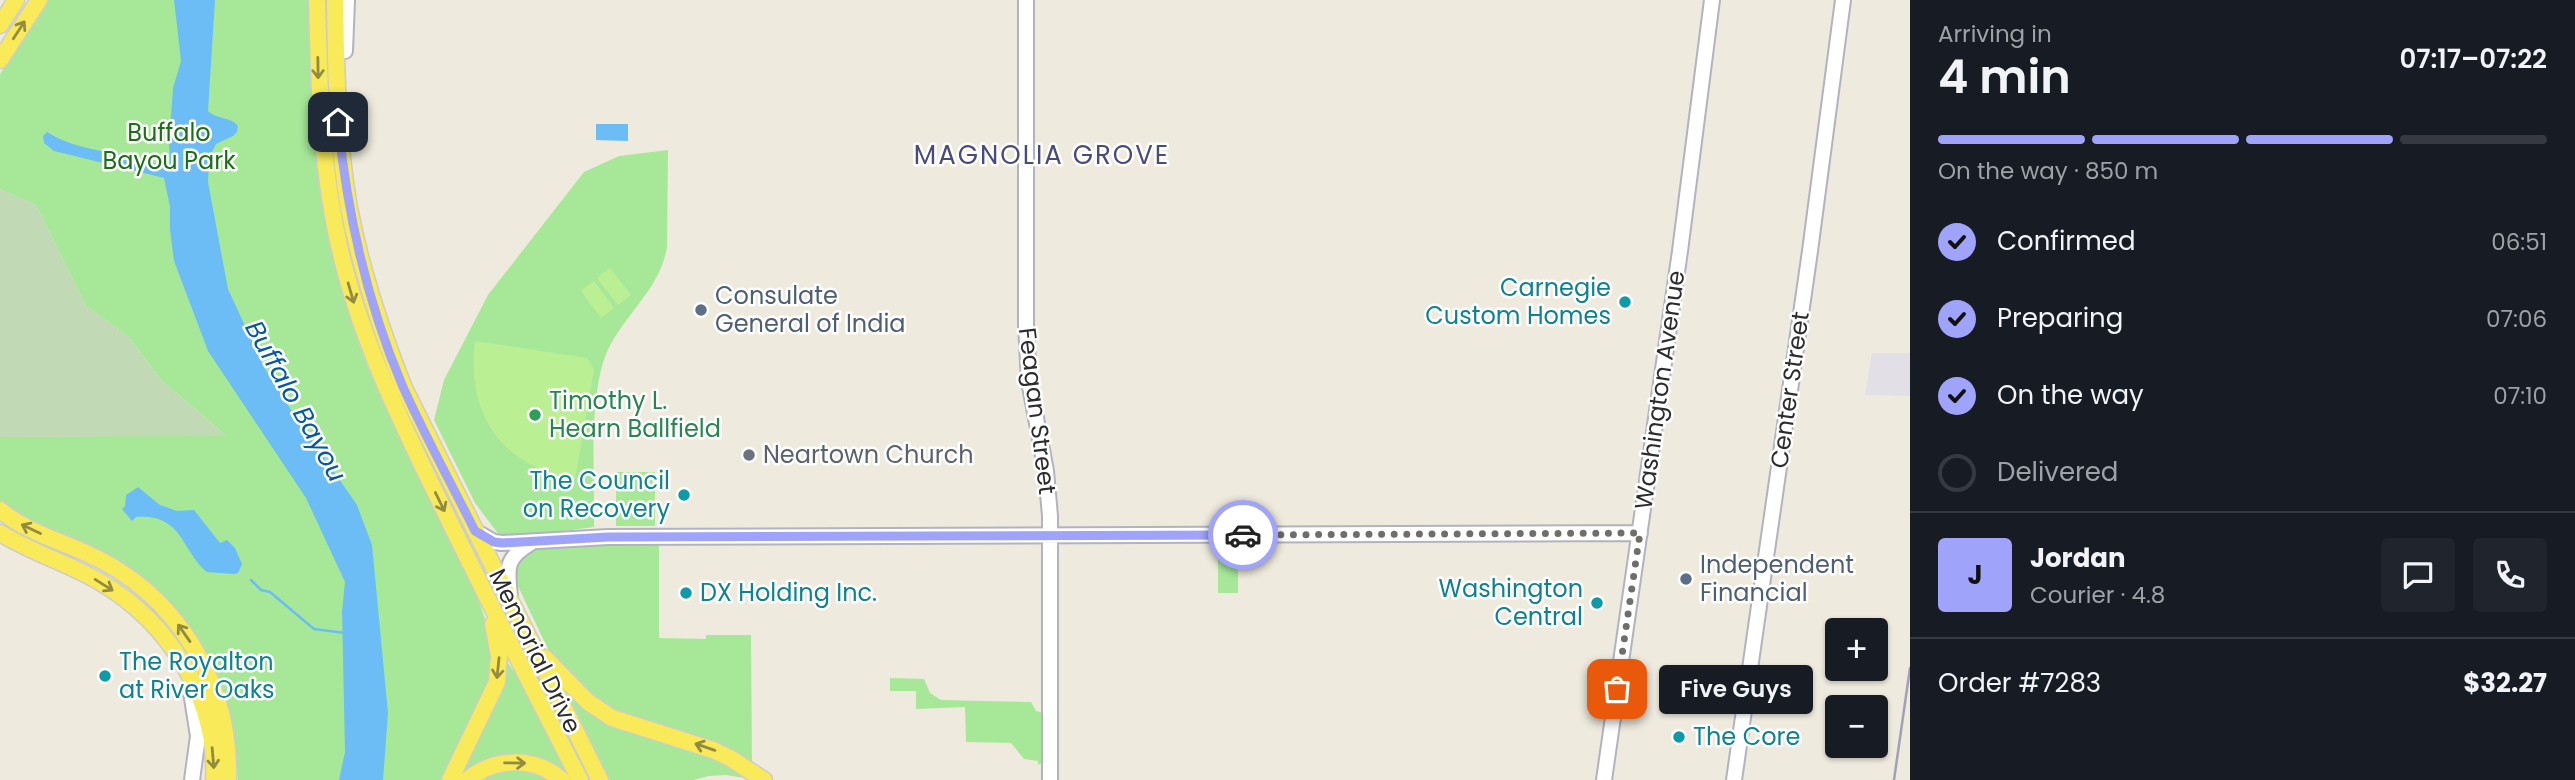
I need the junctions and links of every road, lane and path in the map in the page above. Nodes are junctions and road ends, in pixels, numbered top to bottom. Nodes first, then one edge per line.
1 (16, 0) edge
2 (39, 0) edge
3 (317, 0) edge
4 (335, 0) edge
5 (346, 0) edge
6 (1026, 0) edge
7 (1712, 0) edge
8 (1843, 0) edge
9 (0, 25) edge
10 (345, 51) joint
11 (0, 60) edge
12 (340, 142) junction
13 (0, 510) edge
14 (475, 531) junction
15 (0, 533) edge
16 (1640, 533) junction
17 (1051, 536) junction
18 (533, 542) junction
19 (64, 544) junction
20 (55, 561) junction
21 (510, 597) junction
22 (488, 601) junction
23 (531, 643) junction
24 (184, 665) junction
25 (192, 780) edge
26 (214, 780) edge
27 (229, 780) edge
28 (450, 780) edge
29 (467, 780) edge
30 (562, 780) edge
31 (580, 780) edge
32 (600, 780) edge
33 (764, 780) edge
34 (1050, 780) edge
35 (1604, 780) edge
36 (1734, 780) edge

1 - 9 main road
11 -> 2 main road
3 -> 22 main road, Memorial Drive
4 - 12 main road, Memorial Drive
5 - 10 street
6 - 17 street, Feagan Street
7 - 16 street, Washington Avenue
8 - 36 street, Center Street
10 - 12 main road
12 - 14 main road, Memorial Drive
19 -> 13 main road
14 - 18 street
14 - 21 main road, Memorial Drive
15 - 20 main road
16 - 17 street
16 - 35 street, Washington Avenue
17 - 18 street
17 - 34 street, Feagan Street
18 - 21 street
19 - 20 main road
27 -> 19 main road
20 -> 24 main road
21 - 23 main road, Memorial Drive
22 -> 28 main road
22 - 31 main road, Memorial Drive
23 - 32 main road, Memorial Drive
33 -> 23 main road
24 - 25 street
24 -> 26 main road
29 -> 30 main road

